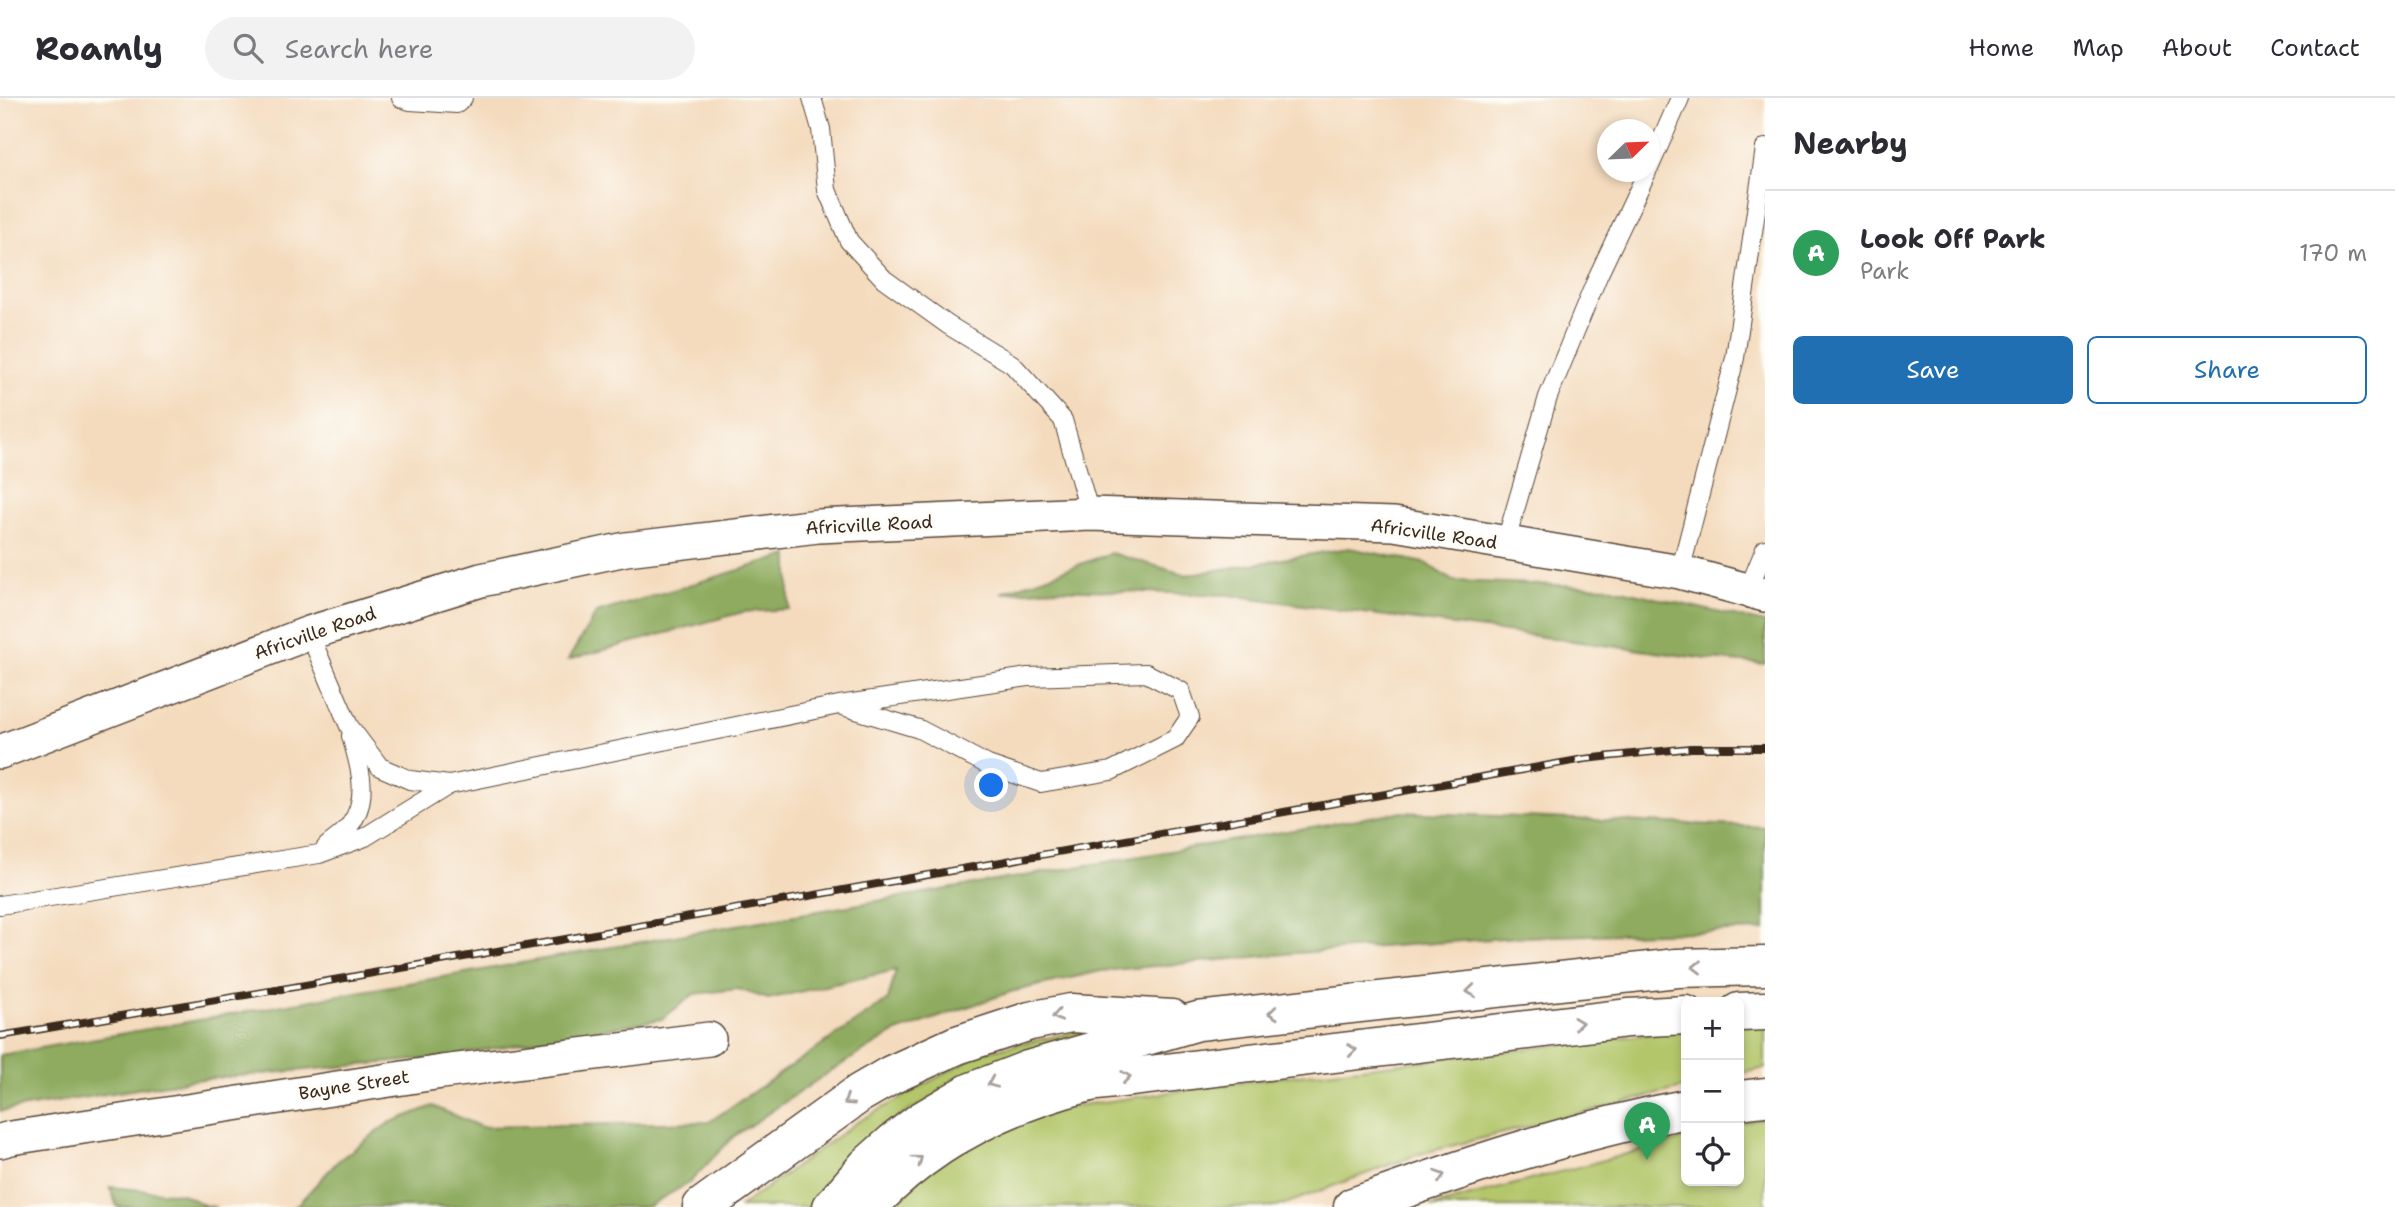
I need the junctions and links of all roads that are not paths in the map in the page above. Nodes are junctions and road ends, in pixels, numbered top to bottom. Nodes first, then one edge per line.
1 (401, 98) edge
2 (463, 98) edge
3 (812, 98) edge
4 (1680, 98) edge
5 (1660, 143) edge
6 (1765, 148) edge
7 (1642, 182) edge
8 (1090, 514) junction
9 (1505, 544) junction
10 (1765, 550) edge
11 (1680, 572) junction
12 (1757, 592) edge
13 (309, 633) junction
14 (839, 705) junction
15 (349, 726) junction
16 (0, 752) edge
17 (449, 785) junction
18 (318, 854) junction
19 (0, 905) edge
20 (1765, 966) edge
21 (1765, 1011) edge
22 (1744, 1012) edge
23 (1681, 1015) edge
24 (1198, 1021) junction
25 (709, 1039) dead end
26 (1765, 1097) edge
27 (1744, 1099) edge
28 (1681, 1110) edge
29 (0, 1141) edge
30 (702, 1207) edge
31 (832, 1207) edge
32 (869, 1207) edge
33 (1353, 1207) edge

1 - 2 lane
3 - 8 lane
4 - 5 lane
6 - 11 lane
7 - 9 lane
8 - 9 street, Africville Road
8 - 13 street, Africville Road
9 - 11 street, Africville Road
10 - 12 lane
11 - 12 street, Africville Road
13 - 15 lane
13 - 16 street, Africville Road
14 - 14 lane
14 - 17 lane
15 - 17 lane
15 - 18 lane
17 - 18 lane
18 - 19 lane
20 -> 24 highway
21 - 22 highway
32 -> 23 highway
24 -> 30 highway
24 -> 31 highway
25 - 29 street, Bayne Street
26 - 27 highway
33 -> 28 highway

